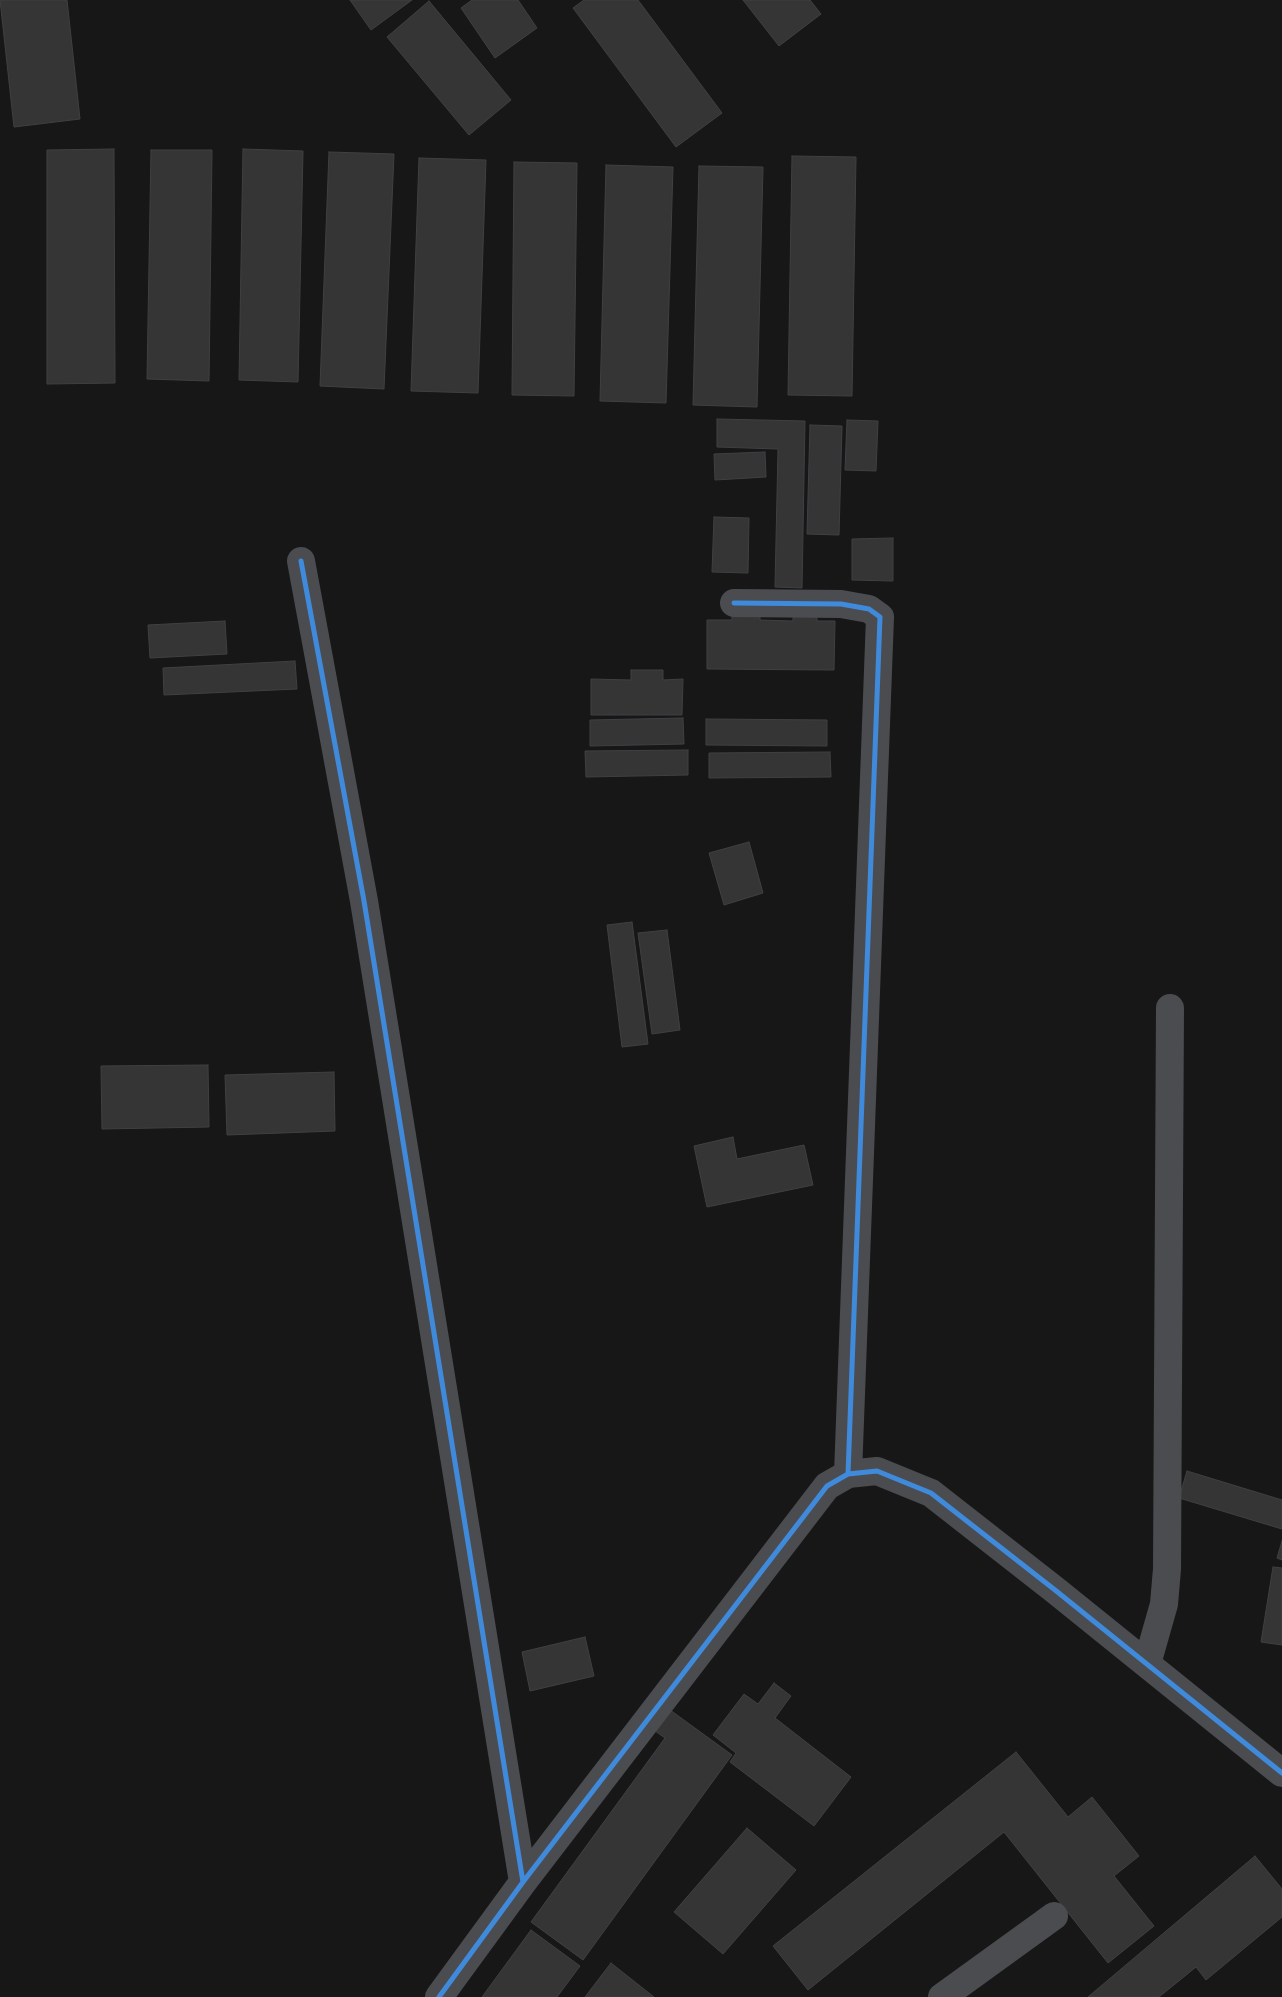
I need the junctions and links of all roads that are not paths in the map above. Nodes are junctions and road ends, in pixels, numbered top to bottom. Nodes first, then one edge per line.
1 (301, 561) dead end
2 (734, 603) dead end
3 (1170, 1008) dead end
4 (848, 1474) junction
5 (1147, 1664) junction
6 (1282, 1773) edge
7 (523, 1882) junction
8 (1054, 1916) dead end
9 (440, 1997) edge
10 (942, 1997) edge

1 - 7 street
2 - 4 street
3 - 5 street
4 - 5 street
4 - 7 street
5 - 6 street
7 - 9 street
8 - 10 street

